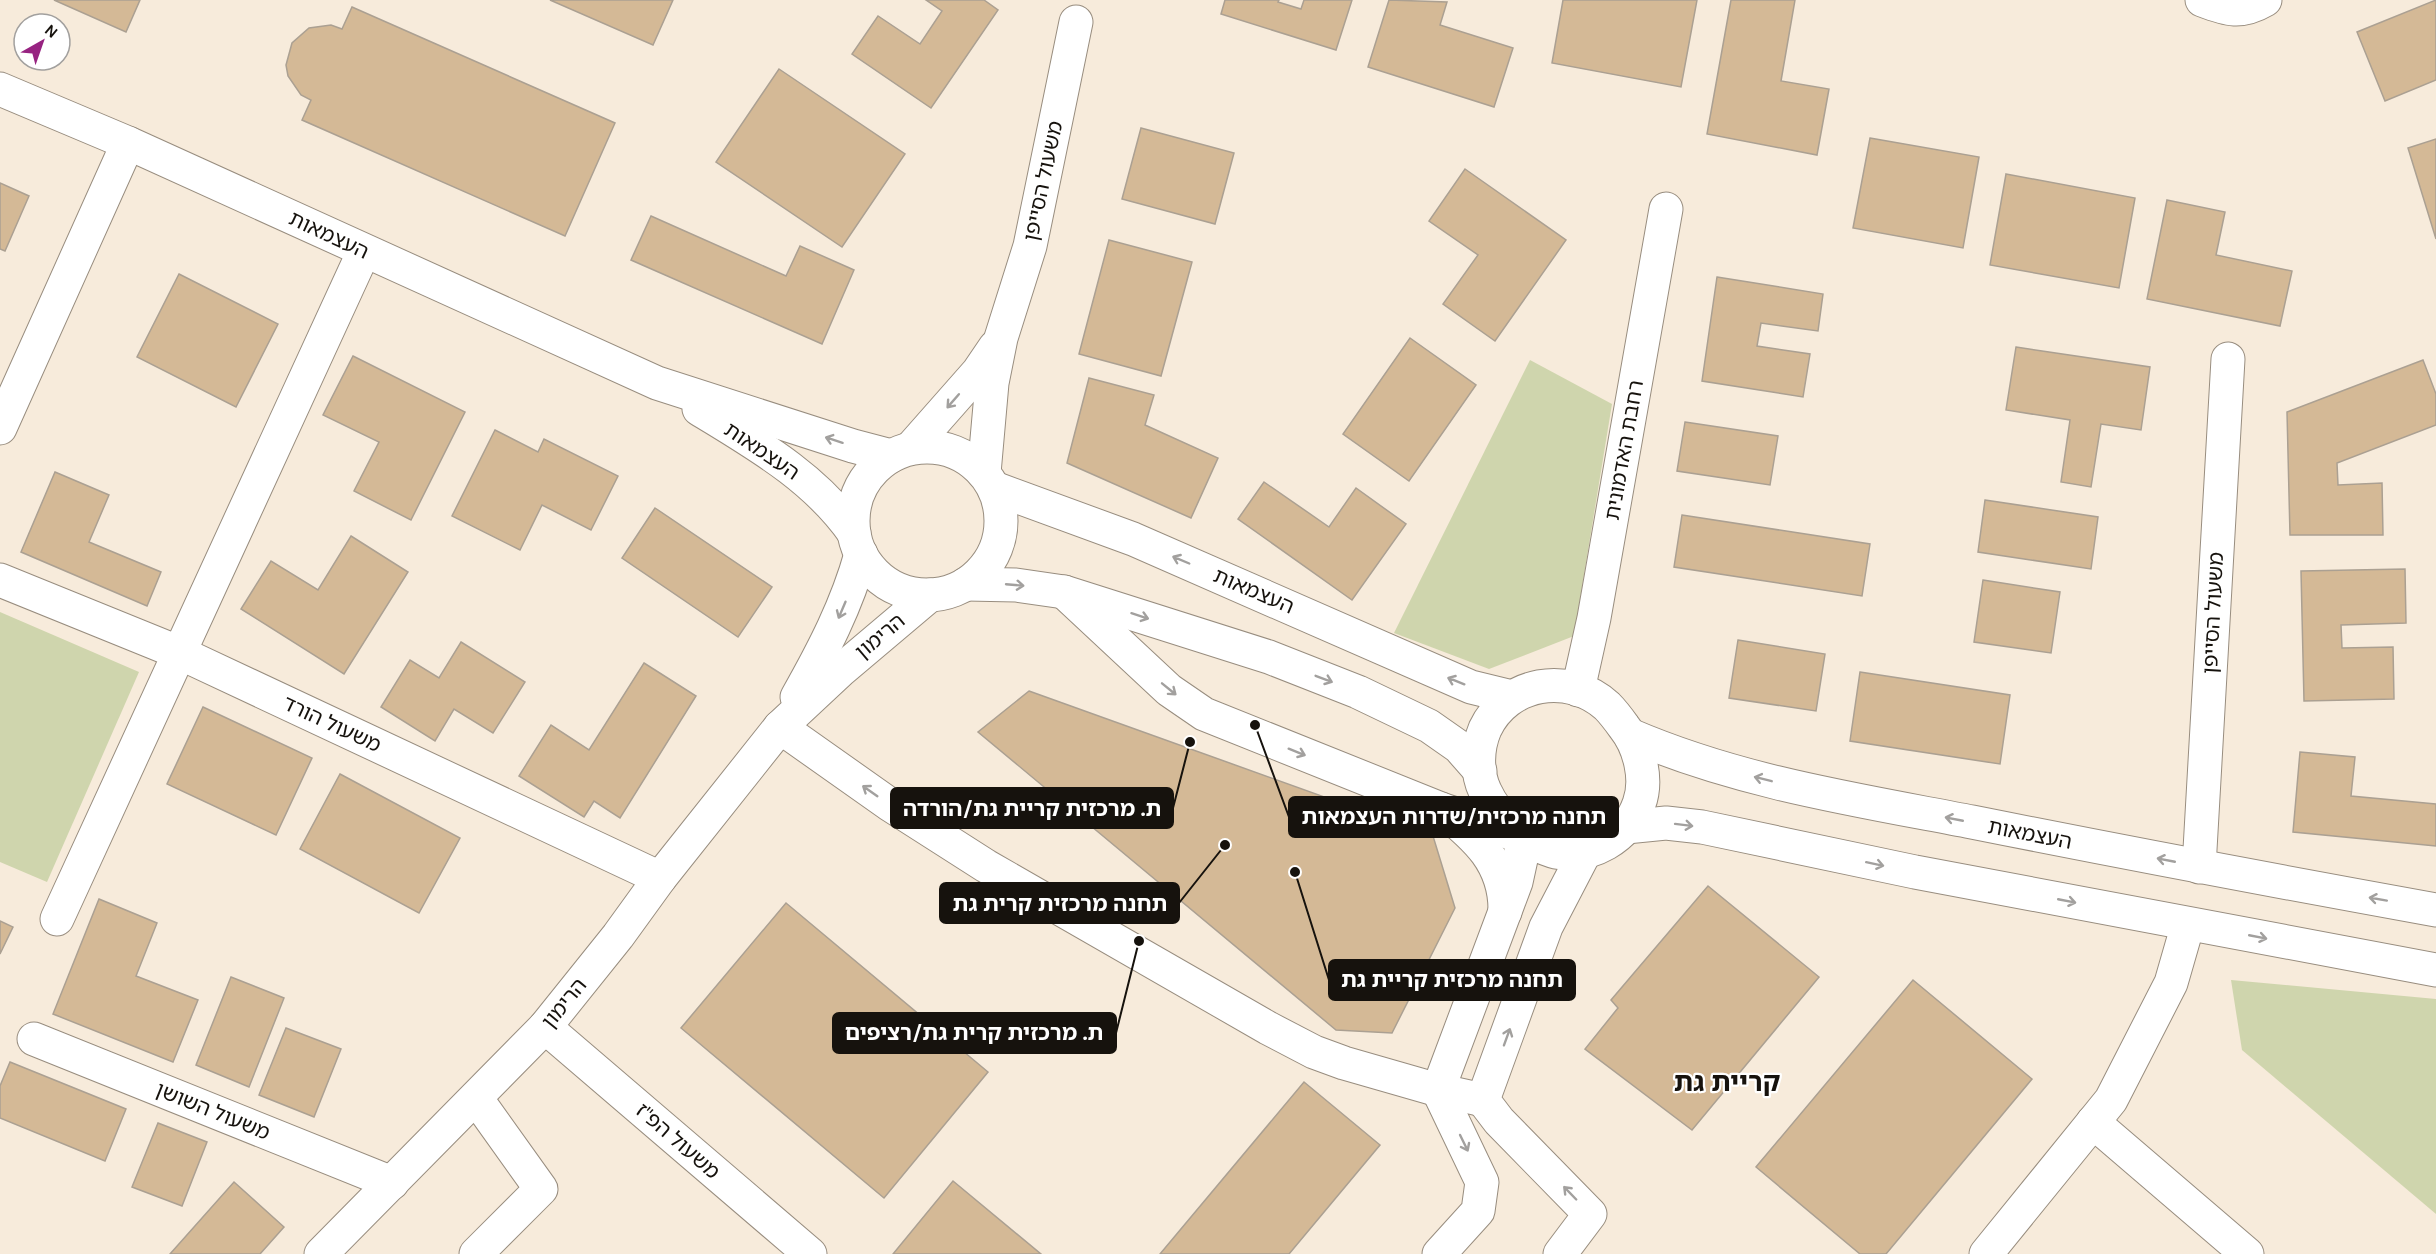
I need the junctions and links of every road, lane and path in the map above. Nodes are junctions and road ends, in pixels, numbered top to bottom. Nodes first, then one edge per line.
1 (2202, 0) edge
2 (2265, 0) edge
3 (1076, 22) dead end
4 (0, 89) edge
5 (128, 143) junction
6 (1666, 209) dead end
7 (364, 251) junction
8 (1001, 338) junction
9 (2228, 359) dead end
10 (657, 383) junction
11 (0, 428) edge
12 (901, 452) junction
13 (989, 481) junction
14 (857, 543) junction
15 (0, 580) edge
16 (966, 584) junction
17 (1064, 592) junction
18 (930, 595) junction
19 (180, 653) junction
20 (1578, 690) junction
21 (1512, 697) junction
22 (780, 727) junction
23 (1630, 735) junction
24 (1480, 771) junction
25 (1441, 809) junction
26 (1626, 827) junction
27 (1521, 837) junction
28 (1585, 852) junction
29 (2199, 867) junction
30 (660, 878) junction
31 (2436, 910) edge
32 (1504, 916) junction
33 (57, 919) dead end
34 (2188, 924) junction
35 (2436, 970) edge
36 (545, 1027) junction
37 (34, 1039) dead end
38 (1438, 1090) junction
39 (476, 1098) junction
40 (1483, 1100) junction
41 (2093, 1122) junction
42 (392, 1183) junction
43 (321, 1254) edge
44 (476, 1254) edge
45 (810, 1254) edge
46 (1439, 1254) edge
47 (1560, 1254) edge
48 (1986, 1254) edge
49 (2247, 1254) edge

1 - 2 street
3 - 8 street, משעול הסייפן
4 - 5 street, העצמאות
5 - 7 street, העצמאות
5 - 11 street
6 - 20 street, רחבת האדמונית
7 - 10 street, העצמאות
7 - 19 street
8 -> 12 street, משעול הסייפן
8 - 13 street, משעול הסייפן
9 - 29 street, משעול הסייפן
12 -> 10 street, העצמאות
10 - 14 street, העצמאות
12 - 13 street
12 - 14 street
13 - 16 street
21 -> 13 street, העצמאות
14 - 18 street
14 -> 22 street, הרימון
15 - 19 street, משעול הורד
16 -> 17 street
16 - 18 street
17 -> 24 street
17 -> 25 street
18 - 22 street, הרימון
19 - 30 street, משעול הורד
19 - 33 street
20 - 21 street
20 - 23 street
21 - 24 street
22 - 30 street, הרימון
38 -> 22 street
23 - 26 street
29 -> 23 street, העצמאות
24 - 27 street
25 - 27 street
25 - 32 street
26 - 28 street
26 -> 34 street
27 - 28 street
27 - 32 street
40 -> 28 street
31 -> 29 street, העצמאות
30 - 36 street, הרימון
32 - 38 street
34 -> 35 street
34 - 41 street
36 - 39 street, הרימון
36 - 45 street, משעול הפ"ז
37 - 42 street, משעול השושן
38 - 40 street
38 -> 46 street
39 - 42 street, הרימון
39 - 44 street
47 -> 40 street
41 - 48 street
41 - 49 street
42 - 43 street, הרימון

